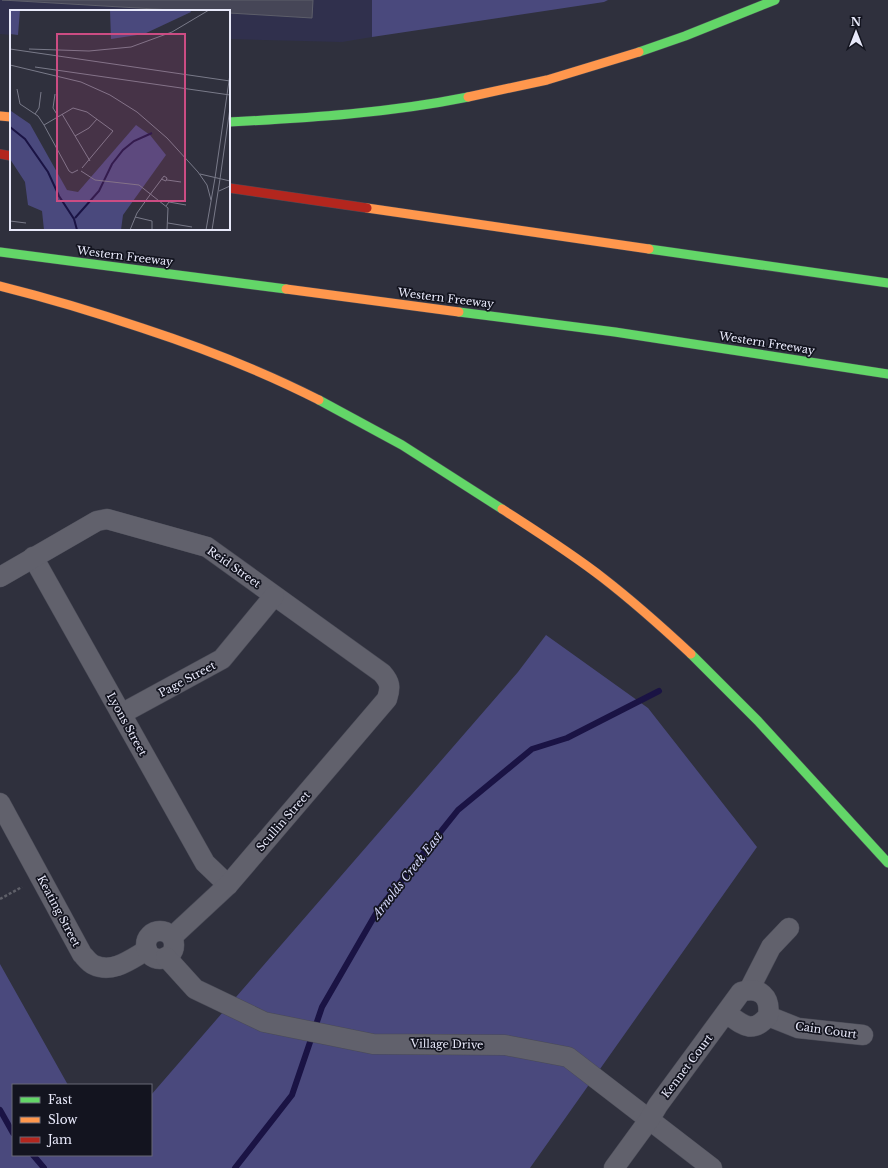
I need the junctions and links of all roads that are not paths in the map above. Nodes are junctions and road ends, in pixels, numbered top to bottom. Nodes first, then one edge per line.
1 (775, 0) edge
2 (0, 116) edge
3 (10, 117) edge
4 (230, 122) edge
5 (0, 154) edge
6 (10, 156) edge
7 (230, 188) edge
8 (0, 252) edge
9 (888, 283) edge
10 (0, 286) edge
11 (888, 374) edge
12 (33, 557) junction
13 (1, 574) edge
14 (274, 596) junction
15 (387, 699) joint
16 (121, 714) junction
17 (0, 802) edge
18 (888, 863) edge
19 (228, 885) junction
20 (789, 928) dead end
21 (172, 937) junction
22 (147, 950) junction
23 (166, 957) junction
24 (749, 990) junction
25 (726, 1013) junction
26 (768, 1016) junction
27 (863, 1035) dead end
28 (649, 1120) junction
29 (614, 1168) edge
30 (712, 1168) edge

1 - 4 highway
2 - 3 highway
5 - 6 highway
7 - 9 highway
8 - 11 highway, Western Freeway
10 - 18 highway
12 - 13 street, Reid Street
12 - 14 street, Reid Street
12 - 16 street, Lyons Street
14 - 15 street, Reid Street
14 - 16 street, Page Street
15 - 19 street, Scullin Street
16 - 19 street, Lyons Street
17 - 22 street, Keating Street
19 - 21 street, Scullin Street
20 - 24 street, Kennet Court
21 - 22 street
21 - 23 street
22 - 23 street
23 - 28 street, Village Drive
24 - 25 street, Kennet Court
24 - 26 street
25 - 26 street
25 - 28 street, Kennet Court
26 - 27 street, Cain Court
28 - 29 street, Kennet Court
28 - 30 street, Village Drive

